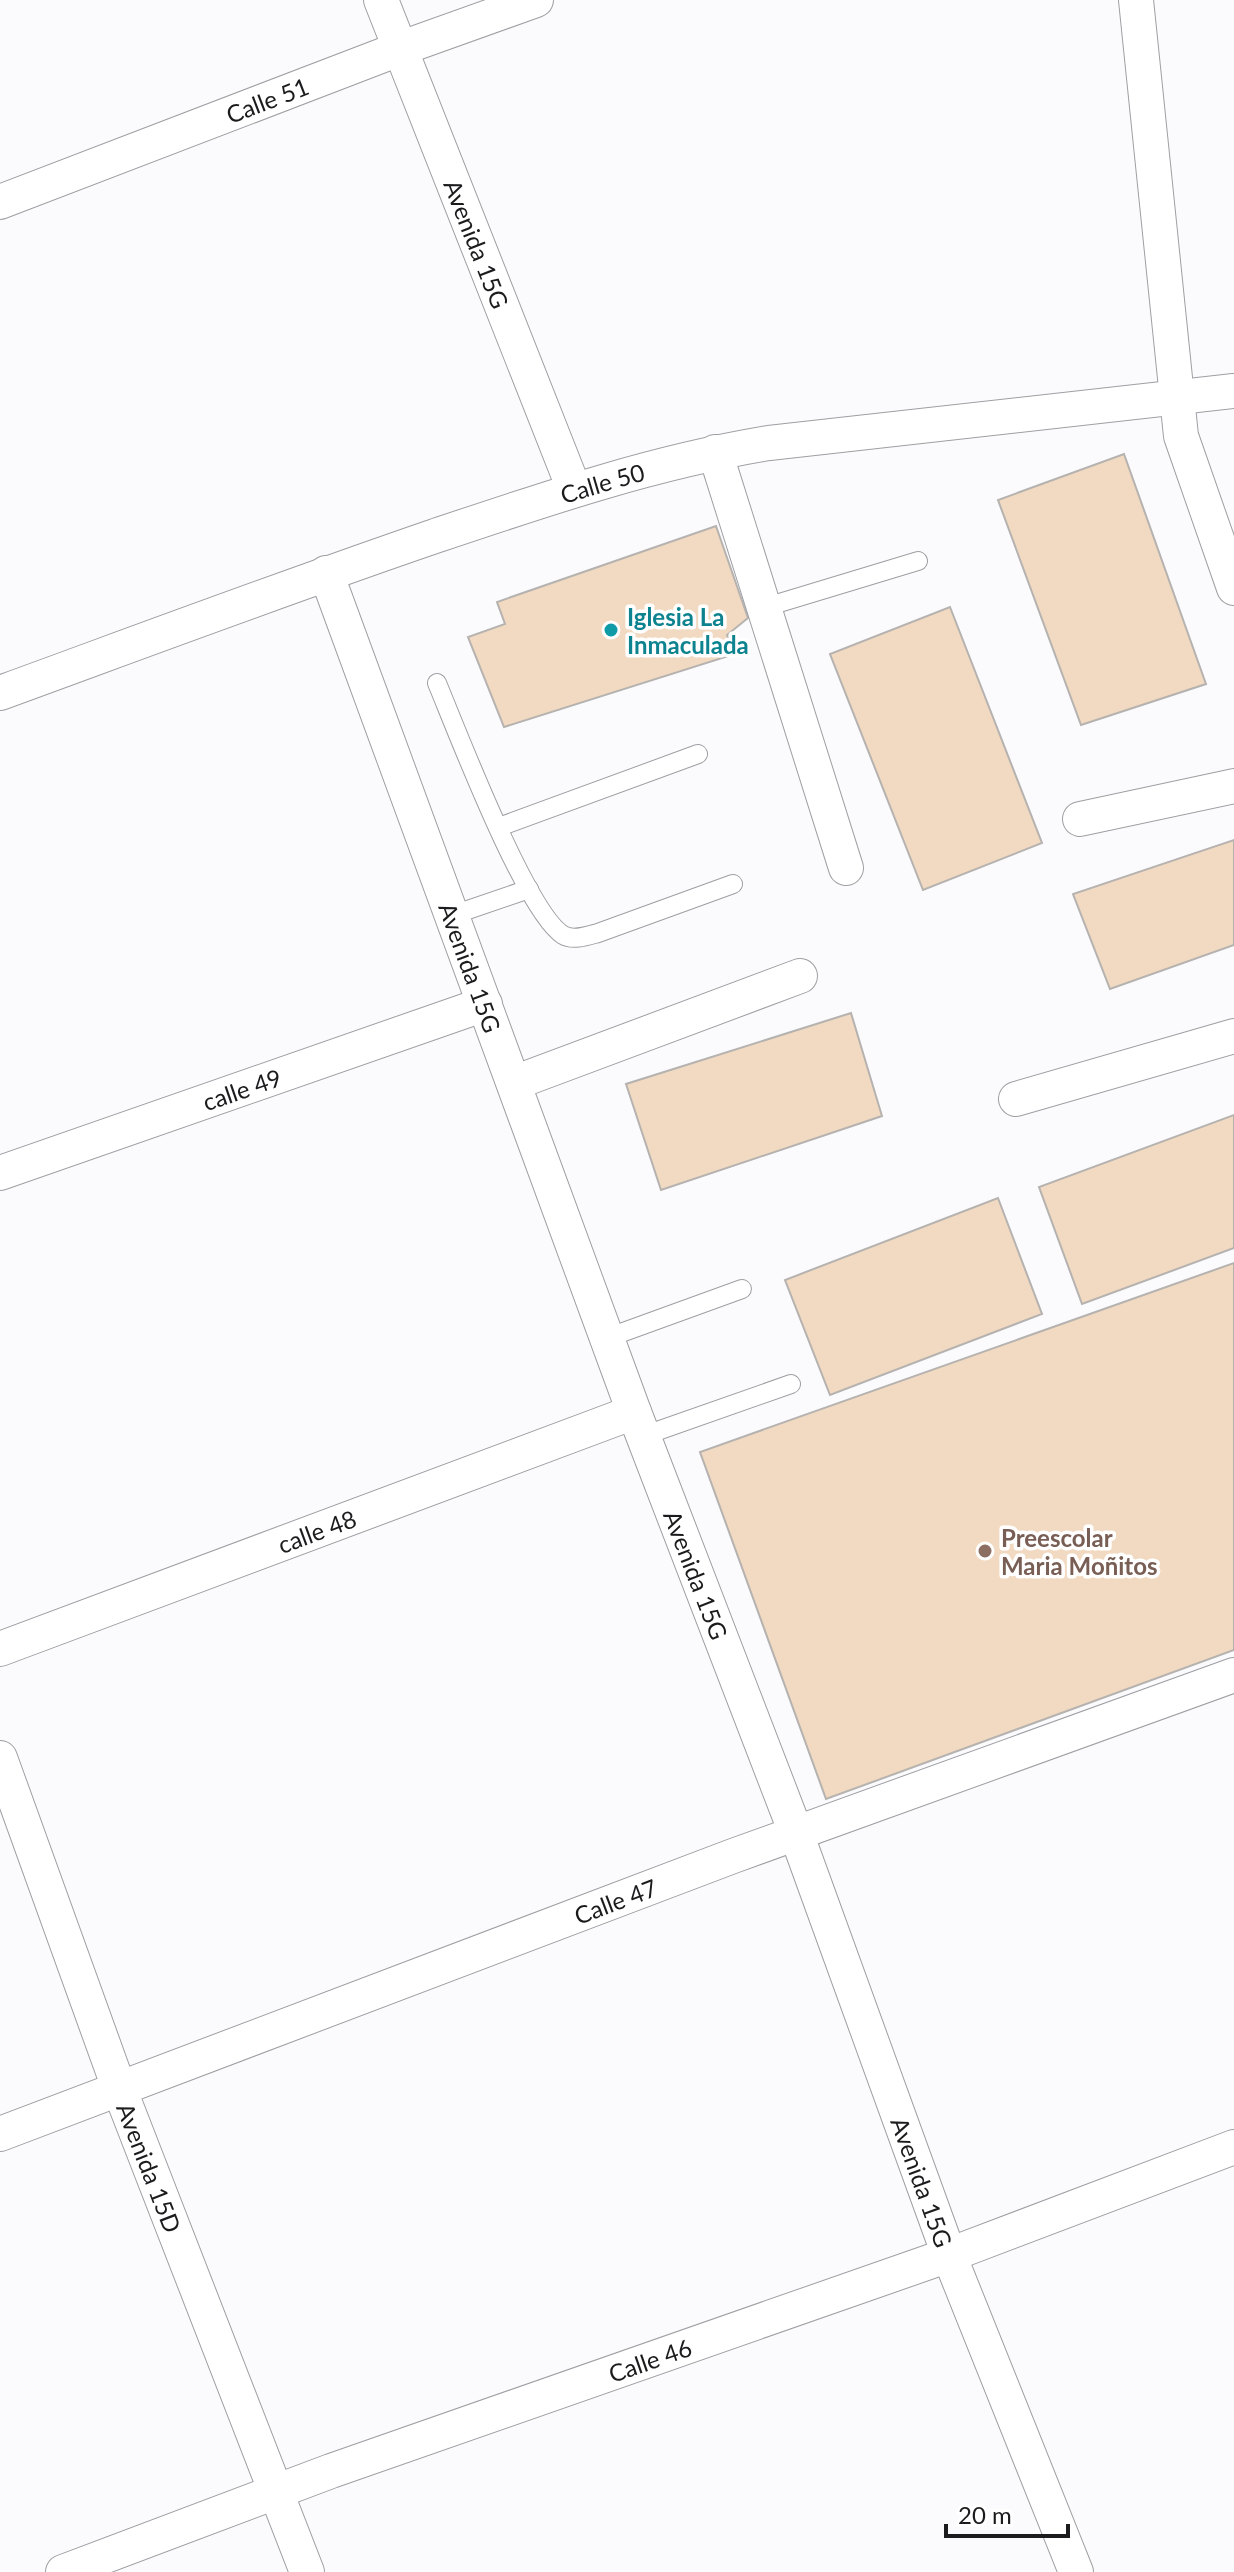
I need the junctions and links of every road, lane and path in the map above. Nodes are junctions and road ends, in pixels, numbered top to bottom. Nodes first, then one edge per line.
1 (381, 0) edge
2 (536, 0) edge
3 (1136, 0) edge
4 (399, 49) junction
5 (0, 202) edge
6 (1234, 391) edge
7 (1178, 395) junction
8 (715, 452) junction
9 (574, 489) junction
10 (918, 561) dead end
11 (326, 573) junction
12 (1234, 588) edge
13 (766, 607) junction
14 (437, 683) dead end
15 (0, 693) edge
16 (698, 754) dead end
17 (1234, 786) edge
18 (1080, 819) dead end
19 (499, 827) junction
20 (846, 868) dead end
21 (733, 884) dead end
22 (529, 889) junction
23 (453, 915) junction
24 (800, 976) dead end
25 (485, 1004) junction
26 (1234, 1036) edge
27 (514, 1083) junction
28 (1016, 1099) dead end
29 (0, 1173) edge
30 (742, 1289) dead end
31 (607, 1338) junction
32 (791, 1384) dead end
33 (638, 1424) junction
34 (0, 1649) edge
35 (1234, 1675) edge
36 (0, 1758) edge
37 (796, 1833) junction
38 (119, 2088) junction
39 (0, 2134) edge
40 (1234, 2147) edge
41 (949, 2255) junction
42 (277, 2491) junction
43 (63, 2572) edge
44 (307, 2572) edge
45 (1076, 2572) edge

1 - 4 street, Avenida 15G
2 - 4 street, Calle 51
3 - 7 street
4 - 5 street, Calle 51
4 - 9 street, Avenida 15G
6 - 7 street, Calle 50
7 - 8 street, Calle 50
7 - 12 street
8 - 9 street, Calle 50
8 - 13 street
9 - 11 street, Calle 50
10 - 13 lane
11 - 15 street, Calle 50
11 - 23 street, Avenida 15G
13 - 20 street
14 - 19 lane
16 - 19 lane
17 - 18 street
19 - 22 lane
21 - 22 lane
22 - 23 lane
23 - 25 street, Avenida 15G
24 - 27 street
25 - 27 street, Avenida 15G
25 - 29 street, calle 49
26 - 28 street
27 - 31 street, Avenida 15G
30 - 31 lane
31 - 33 street, Avenida 15G
32 - 33 lane
33 - 34 street, calle 48
33 - 37 street, Avenida 15G
35 - 37 street, Calle 47
36 - 38 street, Avenida 15D
37 - 38 street, Calle 47
37 - 41 street, Avenida 15G
38 - 39 street, Calle 47
38 - 42 street, Avenida 15D
40 - 41 street, Calle 46
41 - 42 street, Calle 46
41 - 45 street, Avenida 15G
42 - 43 street, Calle 46
42 - 44 street, Avenida 15D

